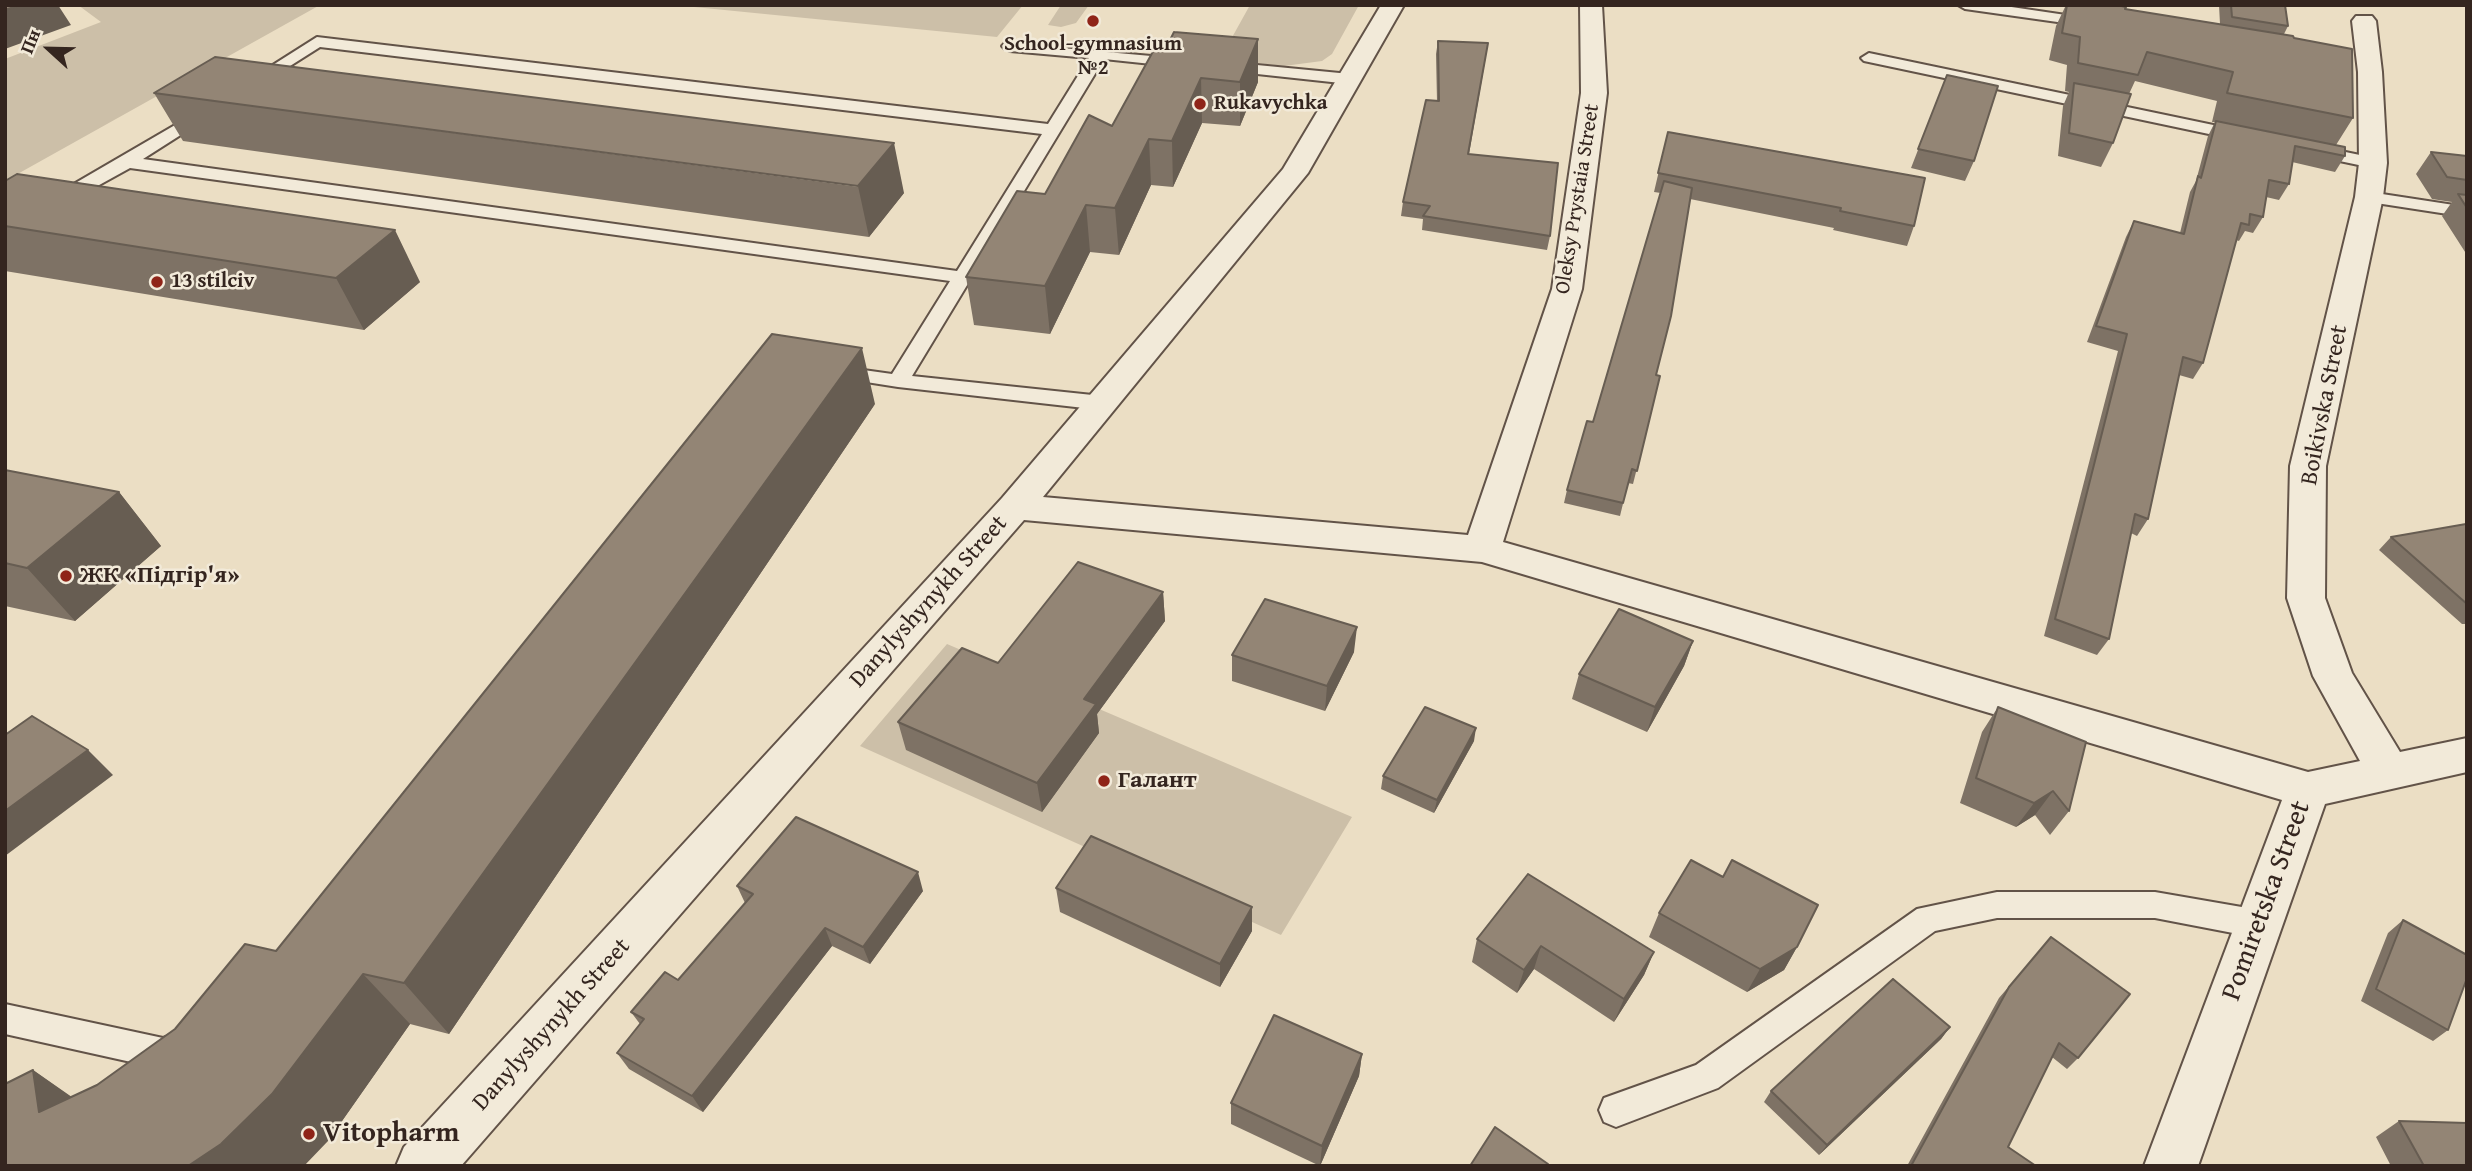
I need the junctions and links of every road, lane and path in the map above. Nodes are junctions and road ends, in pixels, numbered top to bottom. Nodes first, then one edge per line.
1 (1393, 5) edge
2 (1591, 5) edge
3 (1965, 5) edge
4 (2364, 21) dead end
5 (2108, 26) edge
6 (1010, 46) dead end
7 (1099, 55) junction
8 (1869, 58) dead end
9 (1350, 79) junction
10 (246, 87) edge
11 (222, 102) edge
12 (1052, 130) junction
13 (2258, 139) edge
14 (2296, 147) edge
15 (127, 162) junction
16 (2373, 163) junction
17 (2370, 197) junction
18 (2467, 212) edge
19 (5, 232) edge
20 (962, 277) junction
21 (819, 369) edge
22 (898, 381) junction
23 (1102, 403) junction
24 (1014, 507) junction
25 (1482, 549) junction
26 (2467, 755) edge
27 (2389, 772) junction
28 (2308, 790) junction
29 (2259, 924) junction
30 (5, 1019) edge
31 (199, 1032) edge
32 (1616, 1110) dead end
33 (423, 1166) edge
34 (2171, 1166) edge

1 - 9 street, Danylyshynykh Street
2 - 25 street, Oleksy Prystaia Street
3 - 5 lane
4 - 16 street, Boikivska Street
6 - 7 lane
7 - 9 lane
7 - 12 lane
8 - 13 lane
9 - 23 street, Danylyshynykh Street
10 - 12 lane
11 - 15 lane
12 - 20 lane
14 - 16 lane
15 - 19 lane
15 - 20 lane
16 - 17 street, Boikivska Street
17 - 18 lane
17 - 27 street, Boikivska Street
20 - 22 lane
21 - 22 lane
22 - 23 lane
23 - 24 street, Danylyshynykh Street
24 - 25 street
24 - 33 street, Danylyshynykh Street
25 - 28 street
26 - 27 street, Pomiretska Street
27 - 28 street, Pomiretska Street
28 - 29 street, Pomiretska Street
29 - 32 lane
29 - 34 street, Pomiretska Street
30 - 31 lane

